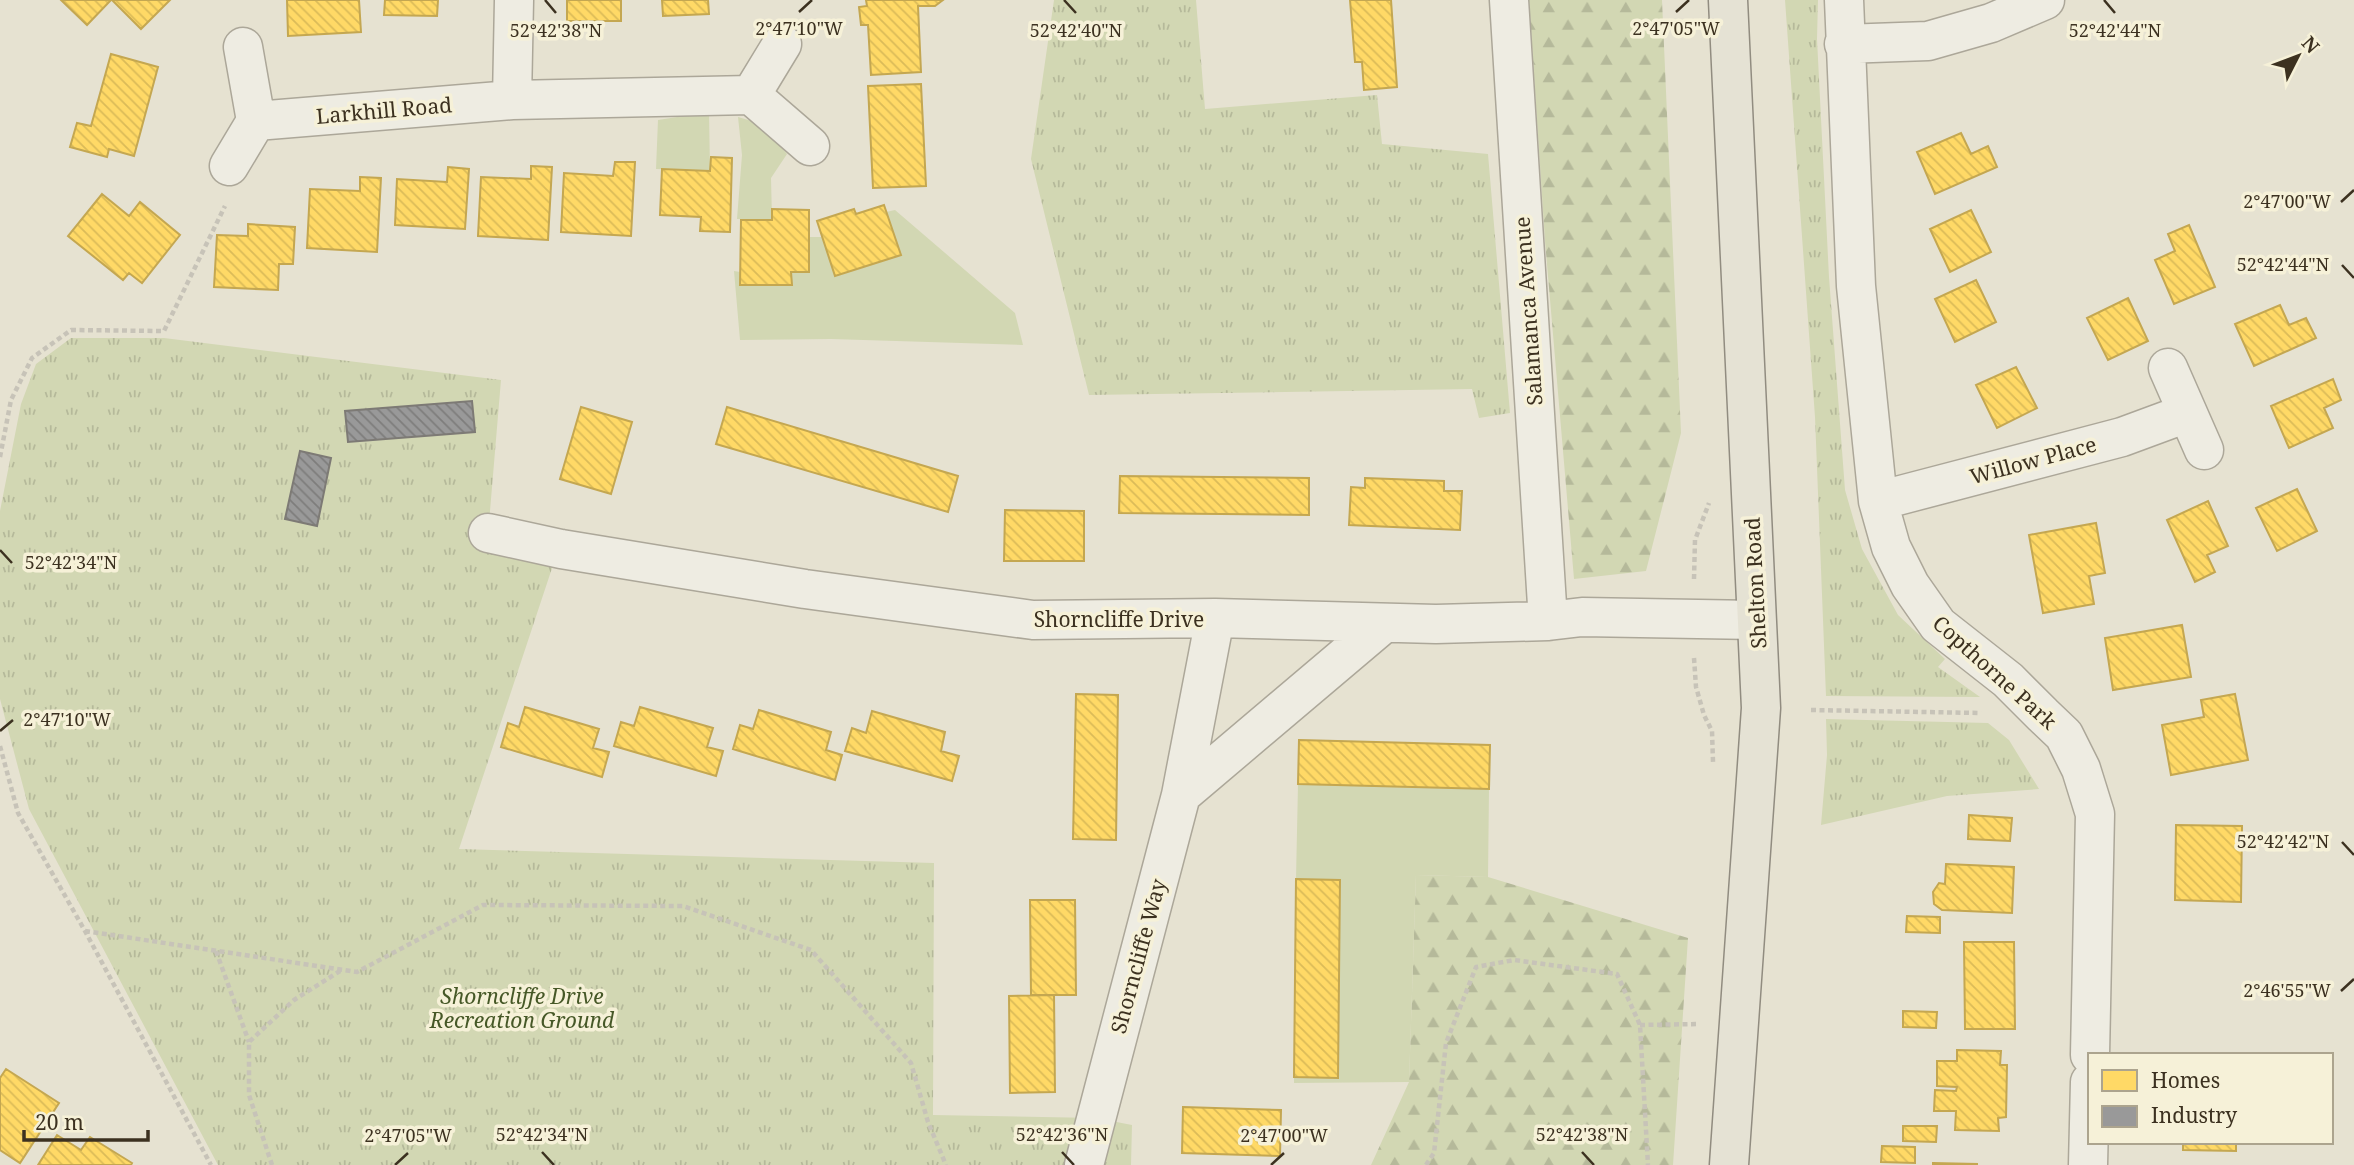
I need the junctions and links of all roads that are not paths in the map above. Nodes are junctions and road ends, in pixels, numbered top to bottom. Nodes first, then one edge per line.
1 (514, 0) edge
2 (1509, 0) edge
3 (1728, 0) edge
4 (1844, 0) edge
5 (2046, 0) edge
6 (782, 44) dead end
7 (1844, 44) junction
8 (243, 47) dead end
9 (751, 95) junction
10 (512, 100) junction
11 (256, 121) junction
12 (810, 146) dead end
13 (229, 166) road end
14 (2168, 368) dead end
15 (2188, 413) junction
16 (2204, 450) dead end
17 (1878, 502) junction
18 (488, 533) dead end
19 (1215, 618) junction
20 (1756, 620) junction
21 (1548, 621) junction
22 (1384, 624) junction
23 (1181, 795) junction
24 (2090, 1053) edge
25 (2089, 1144) edge
26 (1084, 1165) edge
27 (1729, 1165) edge
28 (2088, 1165) edge

1 - 10 street
2 - 21 street, Salamanca Avenue
3 - 20 main road, Shelton Road
4 - 7 street, Copthorne Park
5 - 7 street
6 - 9 street
7 - 17 street, Copthorne Park
8 - 11 street
9 - 10 street, Larkhill Road
9 - 12 street
10 - 11 street, Larkhill Road
11 - 13 street
14 - 15 street
15 - 16 street
15 - 17 street, Willow Place
17 - 24 street, Copthorne Park
18 - 19 street, Shorncliffe Drive
19 - 22 street, Shorncliffe Drive
19 - 23 street, Shorncliffe Way
20 - 21 street, Shorncliffe Drive
20 - 27 main road, Shelton Road
21 - 22 street, Shorncliffe Drive
22 - 23 street
23 - 26 street, Shorncliffe Way
25 - 28 street

